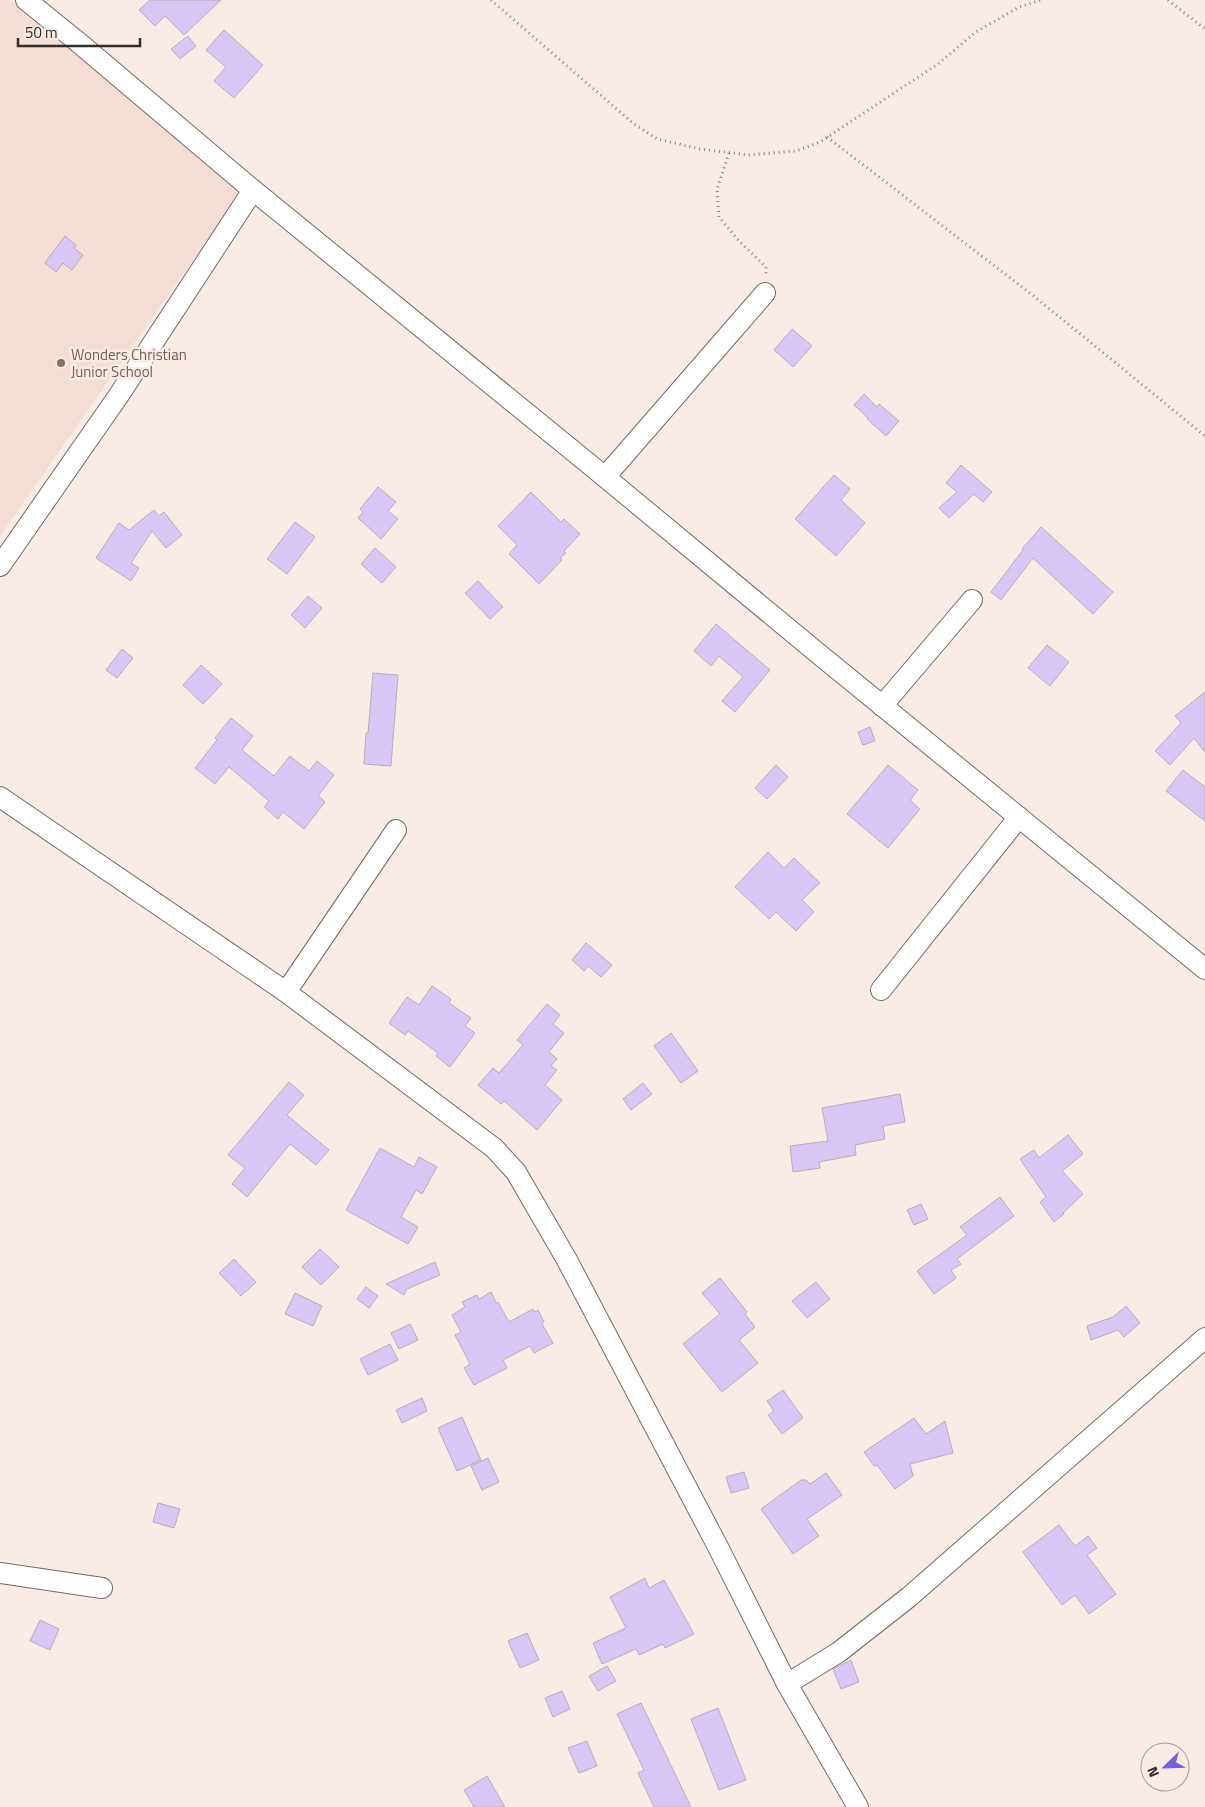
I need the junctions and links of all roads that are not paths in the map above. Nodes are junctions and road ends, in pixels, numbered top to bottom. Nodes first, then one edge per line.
1 (26, 0) edge
2 (253, 190) junction
3 (765, 293) road end
4 (605, 477) junction
5 (0, 566) edge
6 (972, 600) dead end
7 (882, 706) junction
8 (0, 796) edge
9 (1019, 817) junction
10 (396, 830) dead end
11 (1205, 969) edge
12 (881, 990) dead end
13 (286, 992) junction
14 (1205, 1338) edge
15 (0, 1573) edge
16 (102, 1588) dead end
17 (787, 1684) junction
18 (858, 1807) edge

1 - 2 street
2 - 4 street
2 - 5 street
3 - 4 street
4 - 7 street
6 - 7 street
7 - 9 street
8 - 13 street
9 - 11 street
9 - 12 street
10 - 13 street
13 - 17 street
14 - 17 street
15 - 16 street
17 - 18 street

